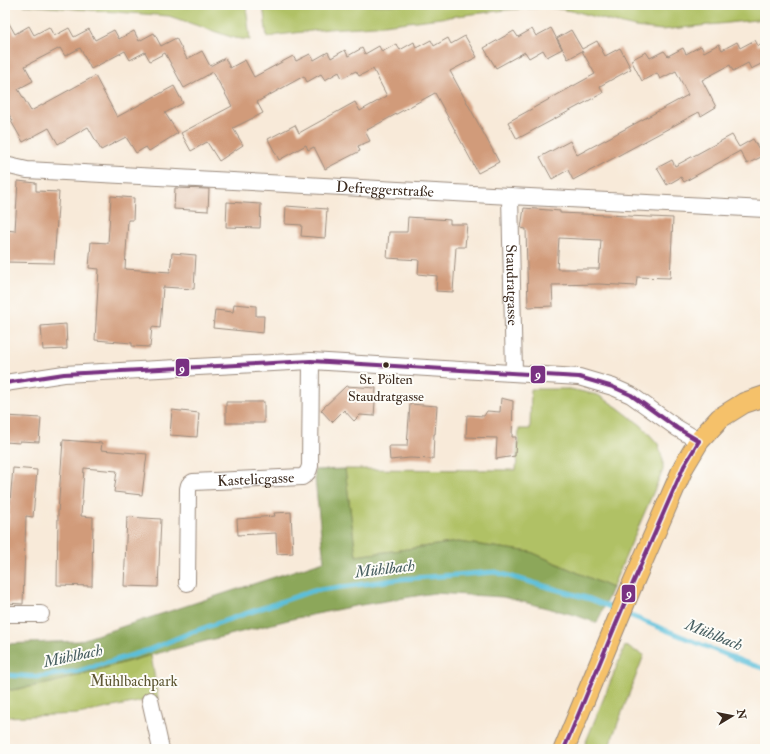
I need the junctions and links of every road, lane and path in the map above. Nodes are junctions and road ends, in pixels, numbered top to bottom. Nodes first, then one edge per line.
1 (5, 165) edge
2 (510, 196) junction
3 (765, 209) edge
4 (311, 361) junction
5 (514, 373) junction
6 (5, 383) edge
7 (765, 396) edge
8 (699, 441) junction
9 (187, 583) dead end
10 (5, 614) edge
11 (41, 614) dead end
12 (150, 700) dead end
13 (161, 749) edge
14 (564, 749) edge

1 - 2 street, Defreggerstraße
2 - 3 street, Defreggerstraße
2 - 5 street, Staudratgasse
4 - 5 street
4 - 6 street
4 - 9 street, Kastelicgasse
5 - 8 street
7 - 8 main road
8 - 14 main road
10 - 11 street
12 - 13 street

